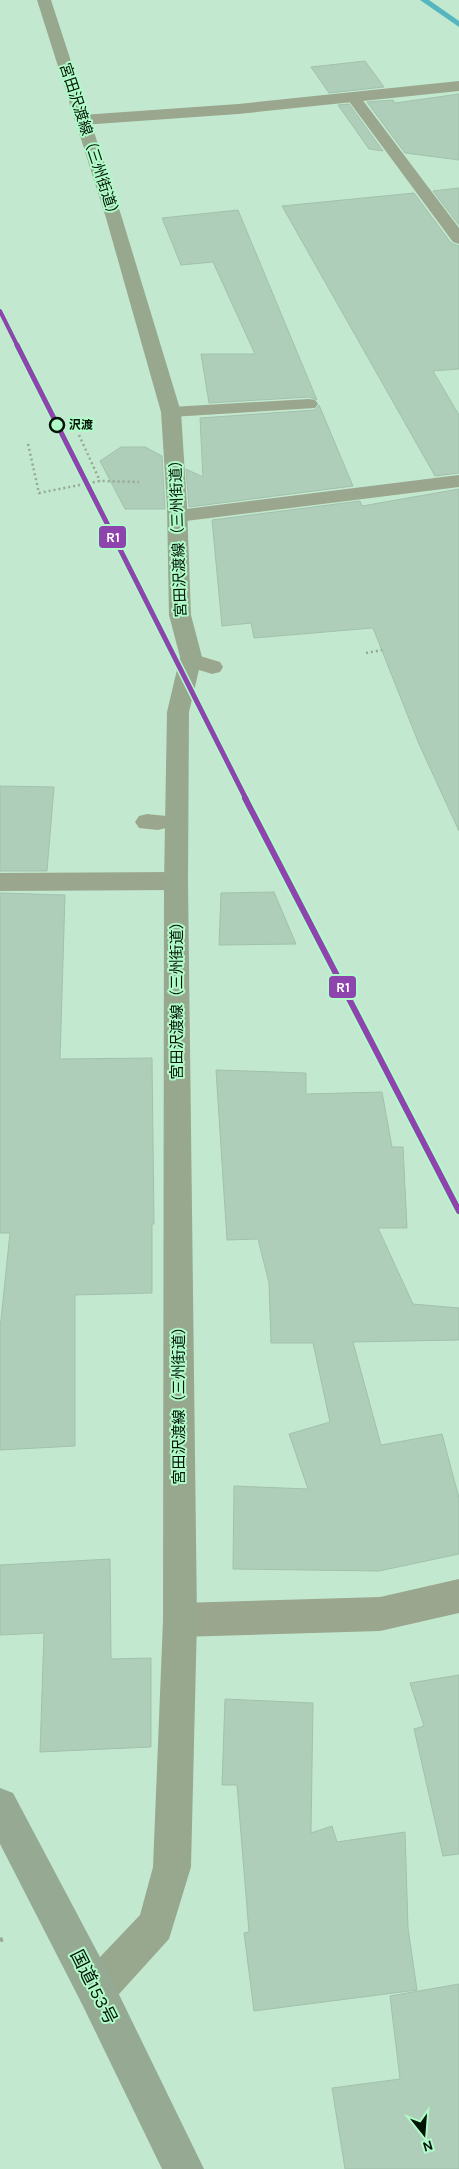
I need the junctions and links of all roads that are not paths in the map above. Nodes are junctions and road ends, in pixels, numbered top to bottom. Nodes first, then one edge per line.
1 (44, 0) edge
2 (459, 86) edge
3 (353, 98) junction
4 (82, 120) junction
5 (459, 239) edge
6 (309, 404) dead end
7 (171, 412) junction
8 (459, 481) edge
9 (178, 516) junction
10 (176, 881) junction
11 (0, 882) edge
12 (459, 1596) edge
13 (180, 1620) junction
14 (0, 1806) edge
15 (96, 1990) junction
16 (184, 2169) edge

1 - 4 main road, 宮田沢渡線（三州街道）
2 - 3 street
3 - 4 street
3 - 5 lane
4 - 7 main road, 宮田沢渡線（三州街道）
6 - 7 lane
7 - 9 main road, 宮田沢渡線（三州街道）
8 - 9 street
9 - 10 main road, 宮田沢渡線（三州街道）
10 - 11 lane
10 - 13 main road, 宮田沢渡線（三州街道）
12 - 13 street
13 - 15 main road, 宮田沢渡線（三州街道）
14 - 15 highway, 国道153号
15 - 16 highway, 国道153号

